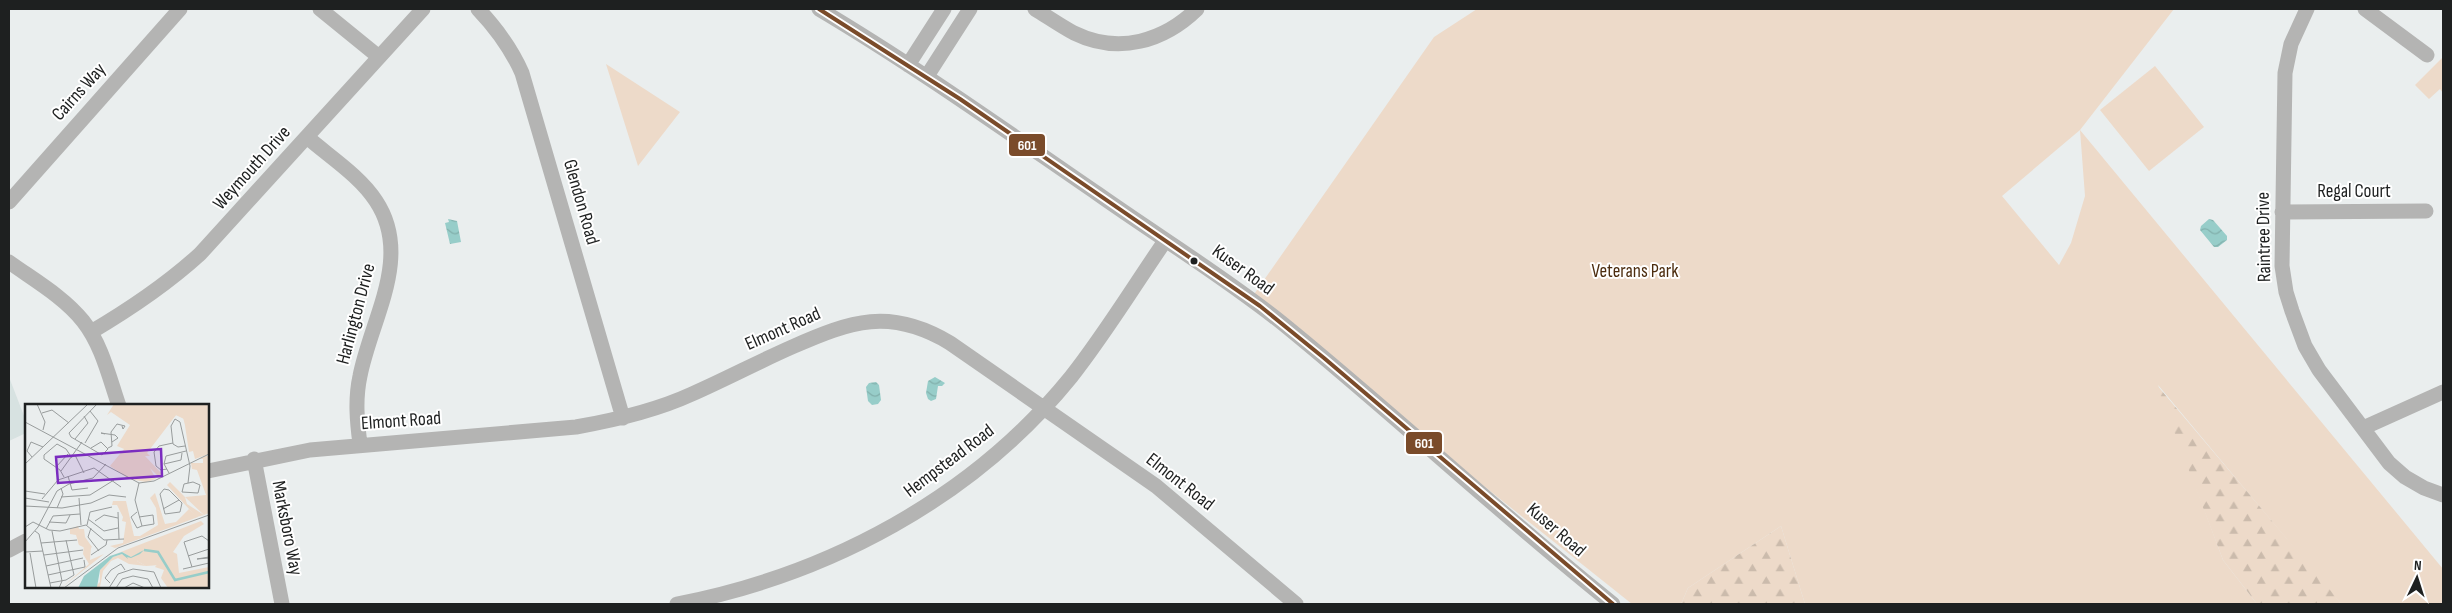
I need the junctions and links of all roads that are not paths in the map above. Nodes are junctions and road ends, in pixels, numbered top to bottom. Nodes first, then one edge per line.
1 (180, 9) edge
2 (320, 9) edge
3 (423, 9) edge
4 (478, 9) edge
5 (819, 9) edge
6 (944, 9) edge
7 (970, 9) edge
8 (1035, 9) edge
9 (1198, 9) edge
10 (2307, 9) edge
11 (2366, 9) edge
12 (2427, 56) dead end
13 (379, 58) junction
14 (908, 65) junction
15 (927, 76) junction
16 (307, 137) junction
17 (9, 202) edge
18 (2426, 211) dead end
19 (2282, 212) junction
20 (1165, 241) junction
21 (9, 262) edge
22 (91, 332) junction
23 (2443, 392) edge
24 (118, 404) edge
25 (1044, 408) junction
26 (623, 418) junction
27 (2363, 428) junction
28 (360, 444) junction
29 (254, 460) junction
30 (209, 471) edge
31 (2443, 495) edge
32 (25, 542) edge
33 (9, 550) edge
34 (282, 604) edge
35 (677, 604) edge
36 (1296, 604) edge
37 (1613, 604) edge

1 - 17 street, Cairns Way
2 - 13 street
3 - 13 street, Weymouth Drive
4 - 26 street, Glendon Road
5 - 14 street, Kuser Road
6 - 14 street
7 - 15 street
8 - 9 street
10 - 19 street, Raintree Drive
11 - 12 street
13 - 16 street, Weymouth Drive
14 - 15 street, Kuser Road
15 - 20 street, Kuser Road
16 - 22 street, Weymouth Drive
16 - 28 street, Harlington Drive
18 - 19 street, Regal Court
19 - 27 street, Raintree Drive
20 - 25 street, Hempstead Road
20 - 37 street, Kuser Road
21 - 22 street
22 - 24 street
23 - 27 street
25 - 26 street, Elmont Road
25 - 35 street, Hempstead Road
25 - 36 street, Elmont Road
26 - 28 street, Elmont Road
27 - 31 street, Raintree Drive
28 - 29 street, Elmont Road
29 - 30 street, Elmont Road
29 - 34 street, Marksboro Way
32 - 33 street

